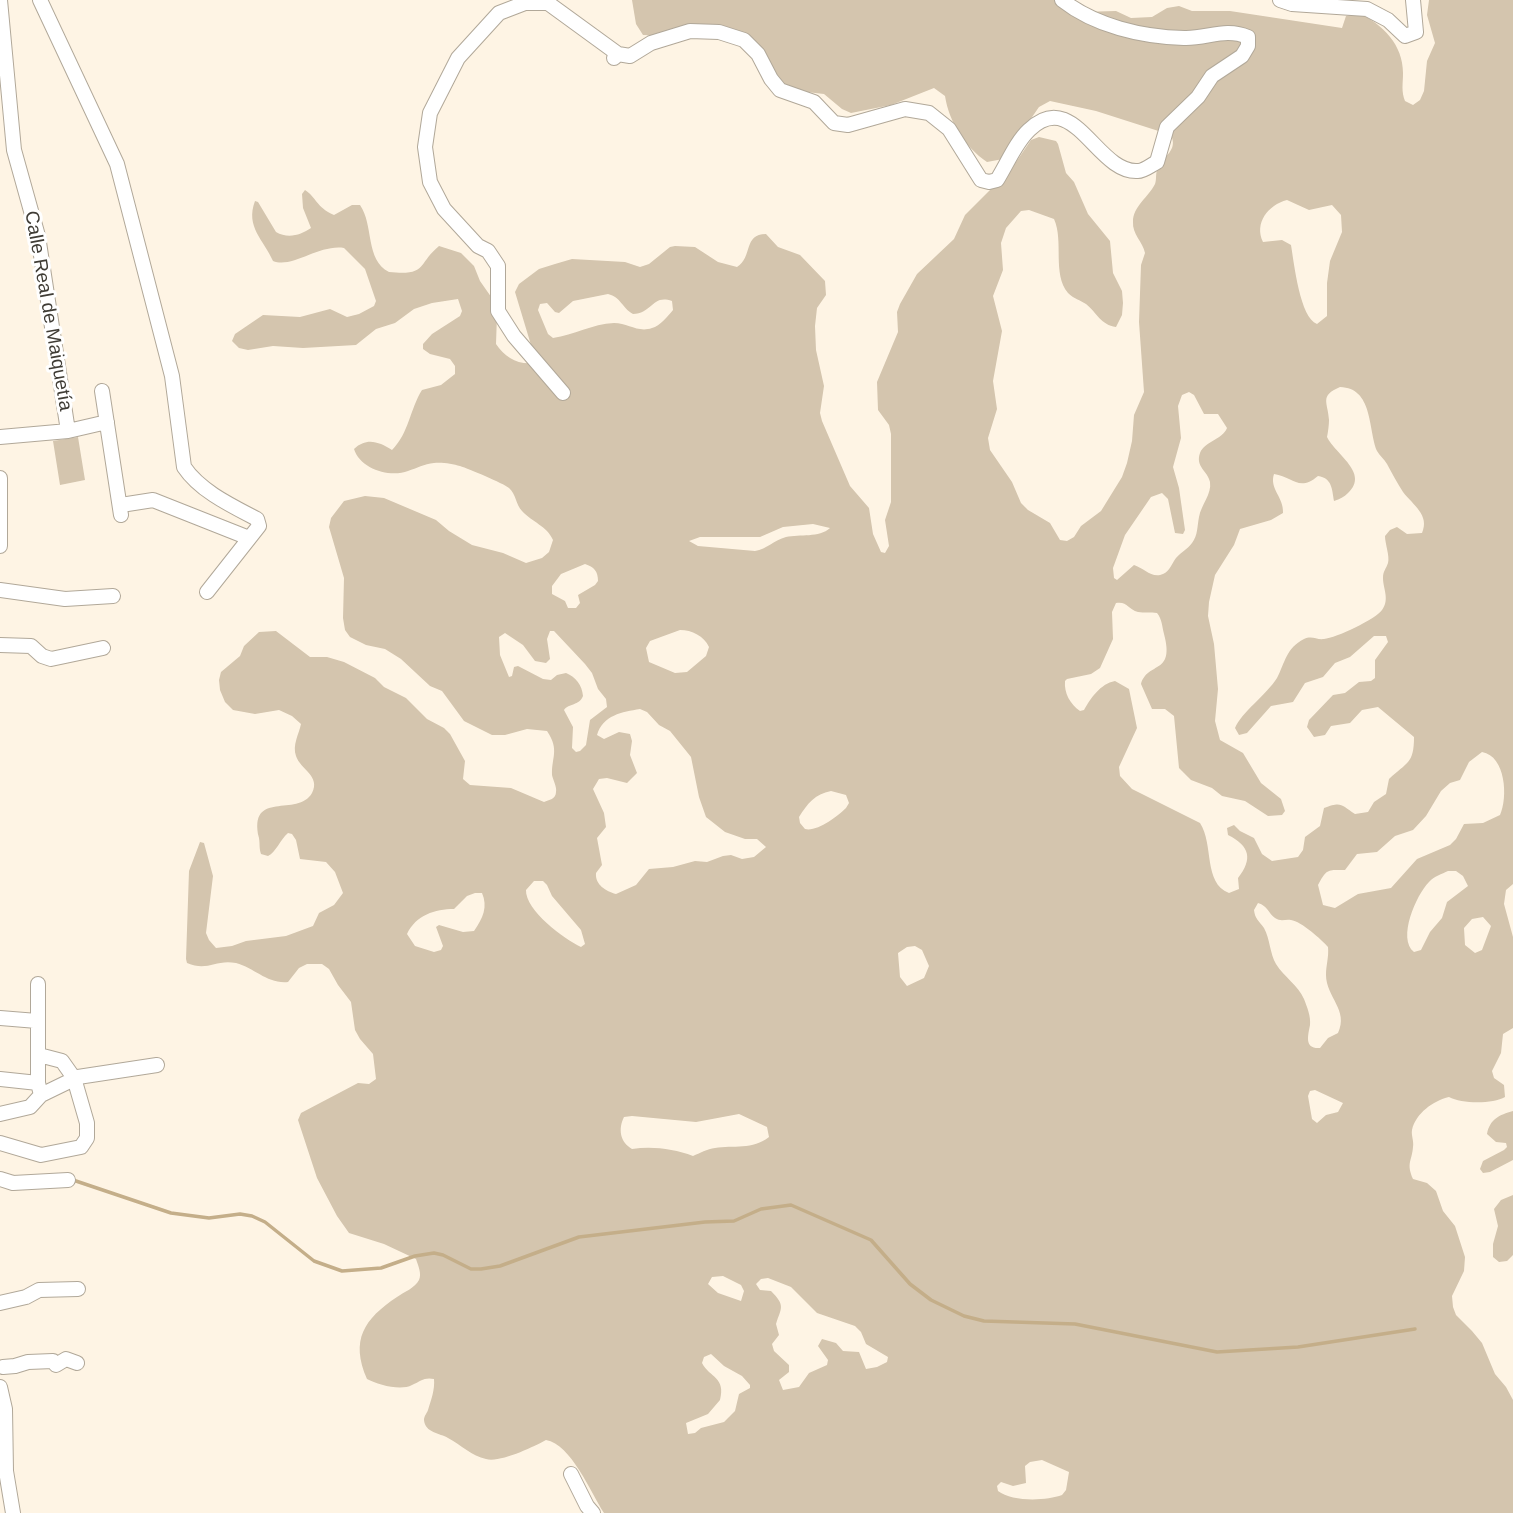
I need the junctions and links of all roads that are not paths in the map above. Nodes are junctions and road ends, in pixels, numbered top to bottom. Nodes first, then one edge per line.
1 (1, 0) edge
2 (40, 0) edge
3 (1062, 0) edge
4 (1280, 0) edge
5 (1413, 0) edge
6 (7, 151) edge
7 (102, 391) dead end
8 (563, 393) dead end
9 (107, 422) junction
10 (68, 431) junction
11 (0, 437) edge
12 (0, 478) edge
13 (0, 499) edge
14 (249, 538) junction
15 (0, 546) edge
16 (0, 590) edge
17 (207, 592) dead end
18 (113, 596) dead end
19 (0, 645) edge
20 (103, 648) dead end
21 (38, 984) dead end
22 (0, 1018) edge
23 (37, 1021) junction
24 (39, 1055) junction
25 (157, 1065) dead end
26 (74, 1078) junction
27 (0, 1079) edge
28 (39, 1089) junction
29 (0, 1114) edge
30 (0, 1143) edge
31 (0, 1179) edge
32 (68, 1180) dead end
33 (79, 1289) dead end
34 (0, 1303) edge
35 (2, 1363) edge
36 (77, 1363) dead end
37 (1, 1388) edge
38 (571, 1474) dead end
39 (13, 1513) edge
40 (593, 1513) edge

1 - 6 street, Calle Real de Maiquetía
2 - 14 street
3 - 8 street
4 - 5 street
6 - 10 street, Calle Real de Maiquetía
7 - 9 street
9 - 10 street
9 - 14 street
10 - 11 street, Calle Real de Maiquetía
12 - 13 street
13 - 15 street
14 - 17 street
16 - 18 street
19 - 20 street
21 - 23 street
22 - 23 street
23 - 24 street
24 - 26 street
24 - 28 street
25 - 26 street
26 - 28 street
26 - 30 street
27 - 28 street
28 - 29 street
31 - 32 street
33 - 34 street
35 - 36 street
35 - 37 street
37 - 39 street
38 - 40 street

